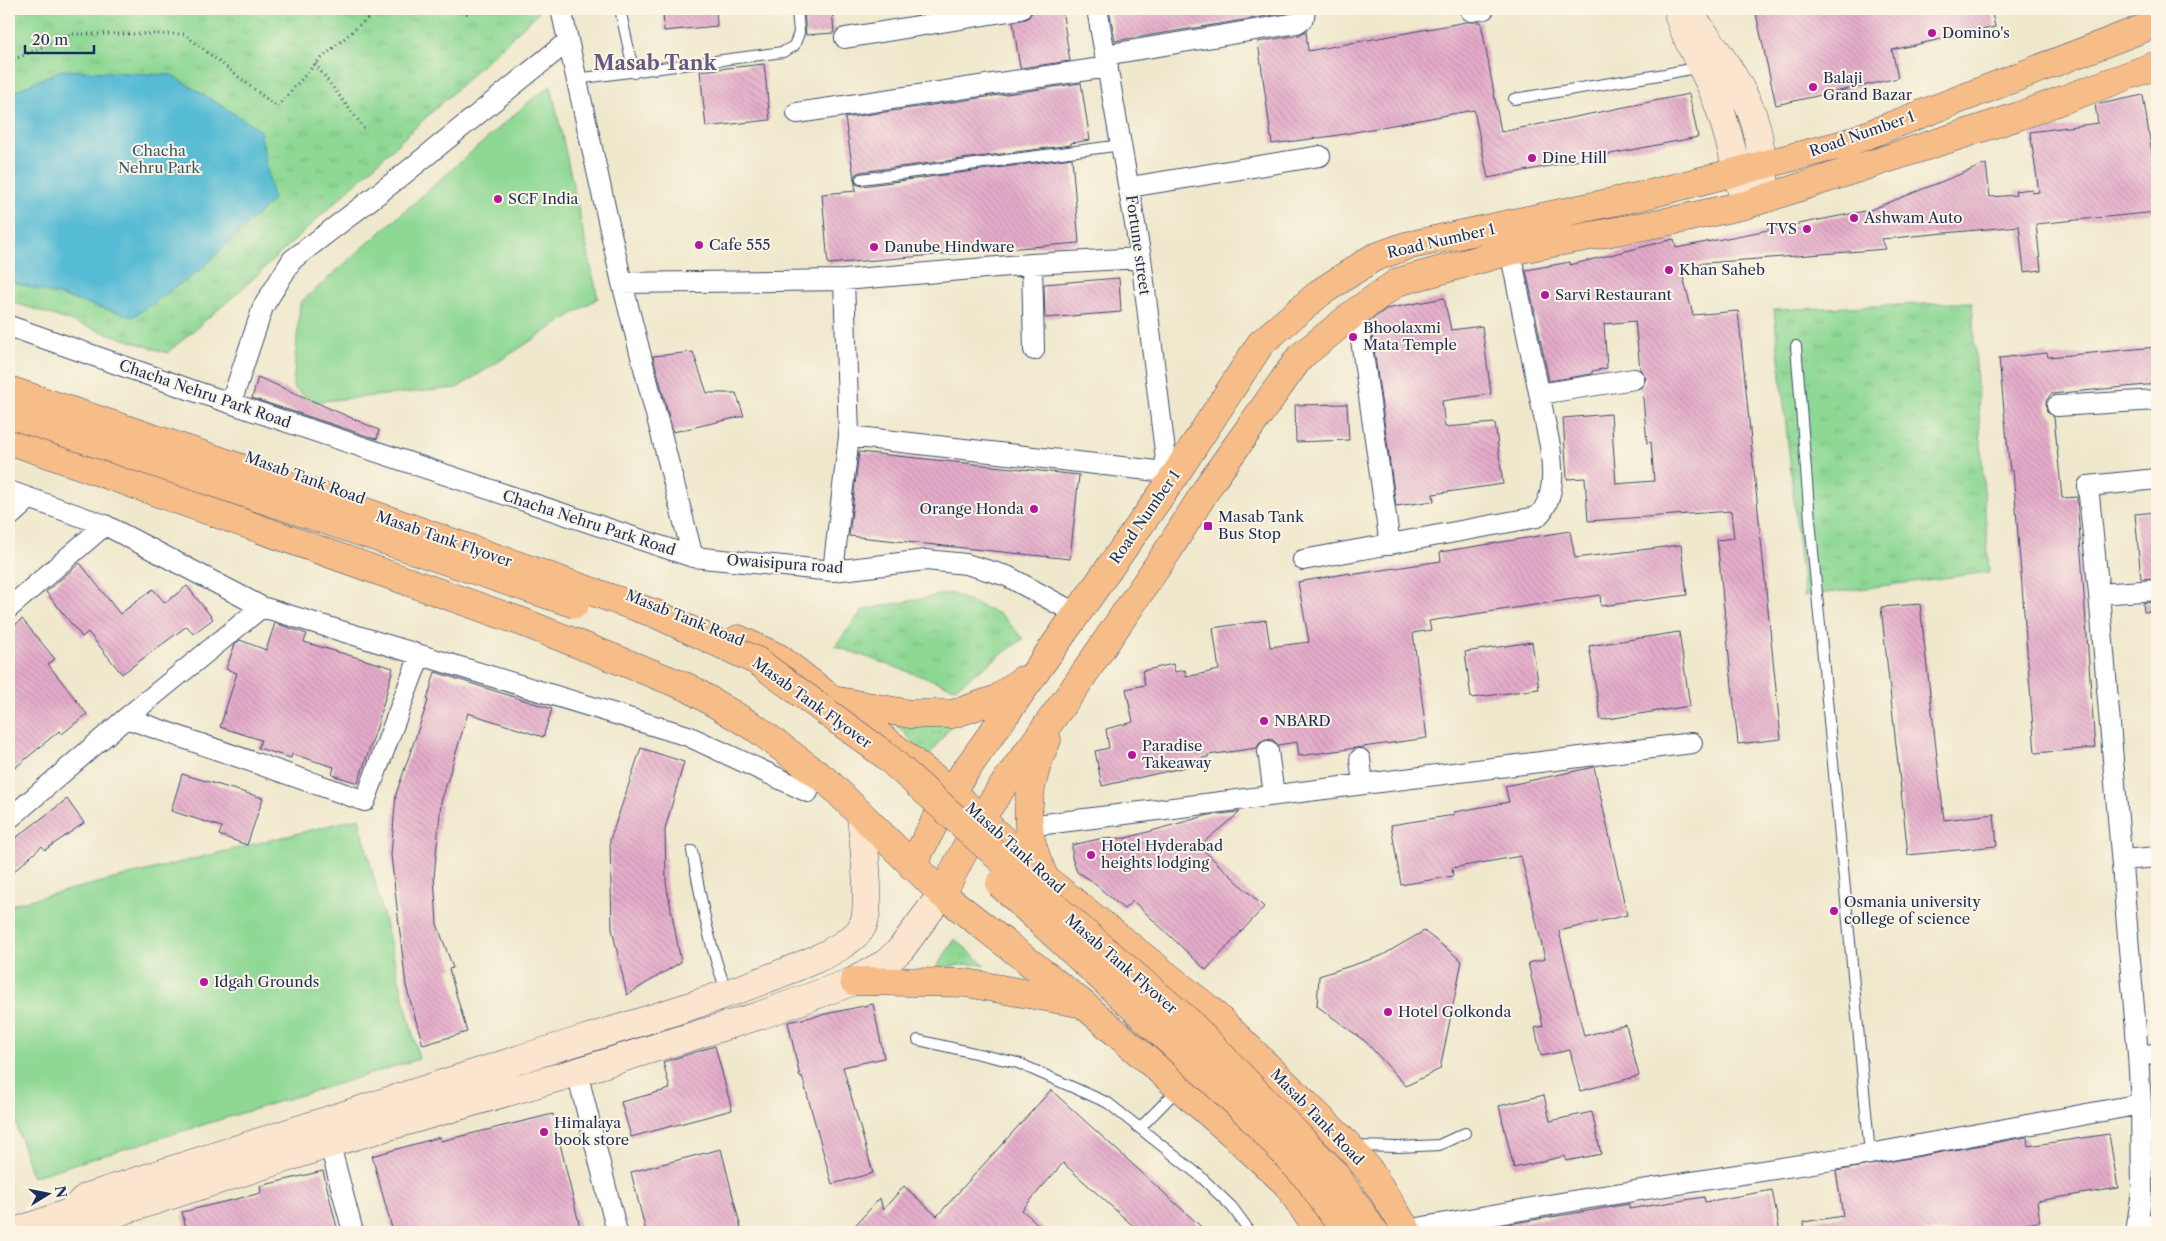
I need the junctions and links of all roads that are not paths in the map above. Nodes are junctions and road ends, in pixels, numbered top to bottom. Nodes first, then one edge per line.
1 (560, 9) edge
2 (620, 9) edge
3 (797, 9) edge
4 (1021, 9) edge
5 (1097, 9) edge
6 (1304, 9) edge
7 (1676, 9) edge
8 (1685, 9) edge
9 (2157, 23) edge
10 (845, 38) dead end
11 (568, 41) junction
12 (1107, 61) junction
13 (2157, 65) edge
14 (1701, 66) junction
15 (634, 73) junction
16 (576, 79) junction
17 (1514, 99) dead end
18 (797, 113) dead end
19 (1122, 145) junction
20 (1320, 156) dead end
21 (1749, 168) junction
22 (861, 179) dead end
23 (1130, 187) junction
24 (1756, 202) junction
25 (1510, 251) junction
26 (1141, 258) junction
27 (1032, 264) junction
28 (844, 280) junction
29 (622, 283) junction
30 (1357, 311) junction
31 (9, 326) edge
32 (1796, 346) dead end
33 (1034, 350) dead end
34 (9, 378) edge
35 (1634, 379) dead end
36 (9, 390) edge
37 (1540, 394) junction
38 (2157, 400) edge
39 (231, 403) junction
40 (2057, 406) dead end
41 (9, 414) edge
42 (849, 436) junction
43 (9, 440) edge
44 (275, 468) junction
45 (1168, 478) junction
46 (2157, 479) edge
47 (9, 491) edge
48 (29, 500) junction
49 (9, 516) edge
50 (105, 525) junction
51 (257, 527) junction
52 (1390, 545) junction
53 (692, 557) junction
54 (1303, 560) dead end
55 (833, 571) junction
56 (2157, 590) edge
57 (2099, 594) junction
58 (262, 607) junction
59 (9, 608) edge
60 (1077, 614) junction
61 (420, 655) junction
62 (1039, 667) junction
63 (1073, 690) junction
64 (836, 700) junction
65 (126, 718) junction
66 (1692, 743) dead end
67 (1268, 751) dead end
68 (1360, 759) dead end
69 (1363, 784) junction
70 (951, 791) junction
71 (808, 792) dead end
72 (1274, 795) junction
73 (861, 815) junction
74 (981, 818) junction
75 (9, 820) edge
76 (1028, 826) junction
77 (692, 851) dead end
78 (2157, 857) edge
79 (2122, 860) junction
80 (912, 866) junction
81 (1043, 877) junction
82 (942, 894) junction
83 (1160, 970) junction
84 (854, 981) junction
85 (727, 992) junction
86 (1083, 1004) junction
87 (1210, 1010) junction
88 (1114, 1031) junction
89 (918, 1040) dead end
90 (2148, 1055) edge
91 (1157, 1068) junction
92 (577, 1072) junction
93 (1179, 1088) junction
94 (2147, 1114) edge
95 (1140, 1128) junction
96 (327, 1132) junction
97 (1465, 1133) dead end
98 (1349, 1146) junction
99 (1870, 1154) junction
100 (2157, 1224) edge
101 (2137, 1229) edge
102 (1407, 1231) edge
103 (15, 1232) edge
104 (353, 1232) edge
105 (616, 1232) edge
106 (1247, 1232) edge
107 (1320, 1232) edge
108 (1345, 1232) edge
109 (1374, 1232) edge

1 - 11 street, Chacha Nehru Park Road
2 - 15 lane
3 - 15 lane
4 - 10 street
5 - 12 street, Fortune street
6 - 12 street
7 - 14 main road
8 - 21 main road
9 - 21 main road, Road Number 1
11 - 16 street, Chacha Nehru Park Road
11 - 39 street
12 - 18 street
12 - 19 street, Fortune street
13 - 24 main road, Road Number 1
14 - 17 lane
14 - 21 main road
15 - 16 lane
16 - 29 street, Chacha Nehru Park Road
19 - 22 lane
19 - 23 street, Fortune street
20 - 23 street
21 - 24 main road
21 - 45 main road, Road Number 1
23 - 26 street, Fortune street
24 - 25 main road, Road Number 1
25 - 30 main road, Road Number 1
25 - 37 street
26 - 27 street
26 - 45 street, Fortune street
27 - 28 street
27 - 33 street
28 - 29 street
28 - 42 street
29 - 53 street, Chacha Nehru Park Road
30 - 52 street
30 - 63 main road, Road Number 1
31 - 39 street, Chacha Nehru Park Road
32 - 99 lane
34 - 44 main road, Masab Tank Road
35 - 37 street
36 - 109 main road, Masab Tank Flyover, bridge
37 - 52 street
38 - 40 street
39 - 53 street, Chacha Nehru Park Road
41 - 108 main road, Masab Tank Flyover, bridge
42 - 45 street
42 - 55 street
43 - 51 main road
44 - 51 main road
44 - 64 main road, Masab Tank Road
45 - 60 main road, Road Number 1
46 - 57 street
47 - 48 street
48 - 49 street
48 - 50 street
50 - 58 street
50 - 59 street
51 - 73 main road
52 - 54 street
53 - 55 street, Owaisipura road
55 - 60 street, Owaisipura road
56 - 57 street
57 - 79 street
58 - 61 street
58 - 65 street
60 - 62 main road, Road Number 1
61 - 65 street
61 - 71 street
62 - 64 main road
62 - 70 main road, Road Number 1
63 - 74 main road, Road Number 1
63 - 76 main road
64 - 70 main road, Masab Tank Road
65 - 75 street
66 - 69 street
67 - 72 street
68 - 69 street
69 - 72 street
70 - 74 main road, Masab Tank Road
70 - 80 main road, Road Number 1
72 - 76 street
73 - 80 main road
73 - 85 main road
74 - 81 main road, Masab Tank Road
74 - 82 main road, Road Number 1
76 - 81 main road
77 - 85 lane
78 - 79 street
79 - 90 street
80 - 82 main road
81 - 83 main road, Masab Tank Road
82 - 84 main road
82 - 86 main road
83 - 87 main road, Masab Tank Road
83 - 88 main road
84 - 86 main road
84 - 92 main road
85 - 96 main road
86 - 88 main road
87 - 91 main road
87 - 98 main road, Masab Tank Road
88 - 91 main road
89 - 95 lane
90 - 94 street
91 - 93 main road
92 - 96 main road
92 - 105 street
93 - 95 lane
93 - 107 main road
94 - 99 street
94 - 101 street
95 - 106 lane
96 - 103 main road
96 - 104 street
97 - 98 lane
98 - 102 main road, Masab Tank Road
99 - 102 street
100 - 101 street

